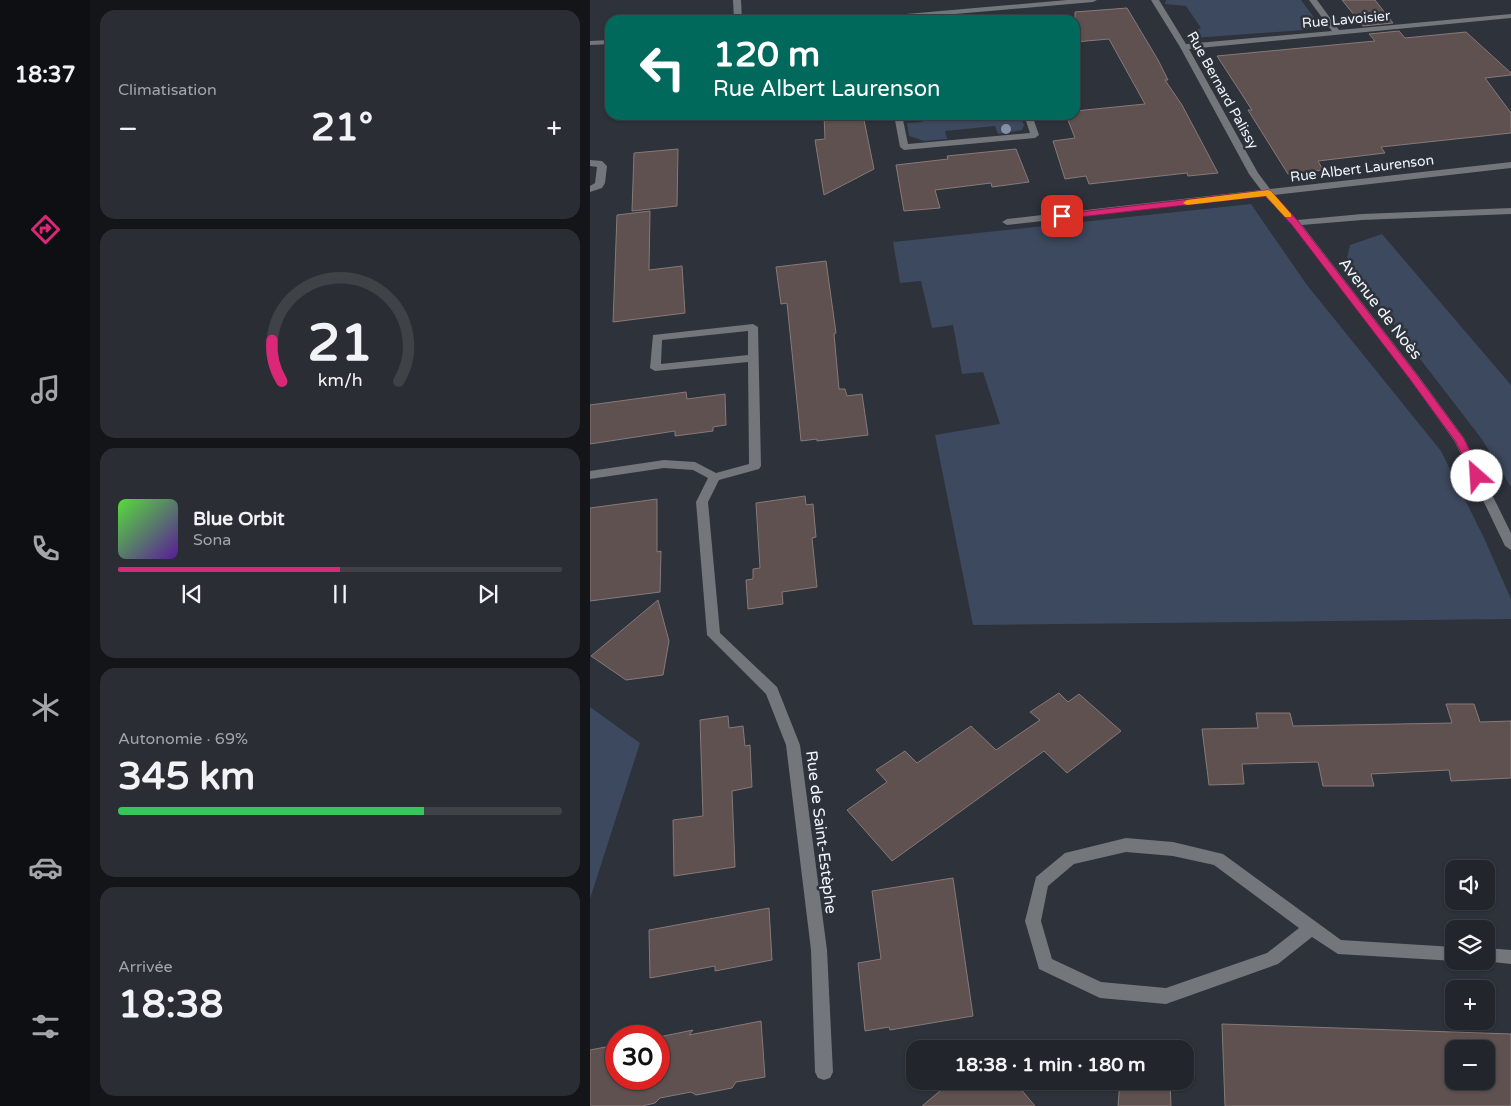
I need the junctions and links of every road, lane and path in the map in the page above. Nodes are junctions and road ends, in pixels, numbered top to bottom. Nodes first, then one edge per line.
1 (737, 0) edge
2 (1093, 0) edge
3 (1155, 0) edge
4 (1313, 0) edge
5 (989, 9) junction
6 (738, 15) edge
7 (919, 15) edge
8 (991, 15) edge
9 (1511, 16) edge
10 (1337, 32) junction
11 (605, 42) edge
12 (590, 43) edge
13 (1184, 47) junction
14 (899, 120) edge
15 (1030, 120) edge
16 (590, 163) edge
17 (1511, 165) edge
18 (590, 189) edge
19 (1268, 193) junction
20 (1511, 211) edge
21 (1007, 222) dead end
22 (1295, 223) junction
23 (754, 358) junction
24 (590, 475) edge
25 (715, 477) junction
26 (1511, 546) edge
27 (1312, 927) junction
28 (1445, 953) edge
29 (1495, 956) edge
30 (1511, 957) edge
31 (824, 1072) dead end

1 - 6 street
2 - 5 street
3 - 13 street, Rue Bernard Palissy
4 - 10 street
5 - 7 street
5 - 8 street
9 - 10 street, Rue Lavoisier
10 - 13 street, Rue Lavoisier
11 - 12 street
13 - 19 street, Rue Bernard Palissy
14 - 15 street
16 - 18 street
17 - 19 street, Rue Albert Laurenson
19 - 21 street, Rue Albert Laurenson
19 - 22 street, Avenue de Noès
20 - 22 street
22 - 26 street, Avenue de Noès
23 - 23 street
23 - 25 street
24 - 25 street
25 - 31 street, Rue de Saint-Estèphe
27 - 27 street
27 - 28 street
29 - 30 street

